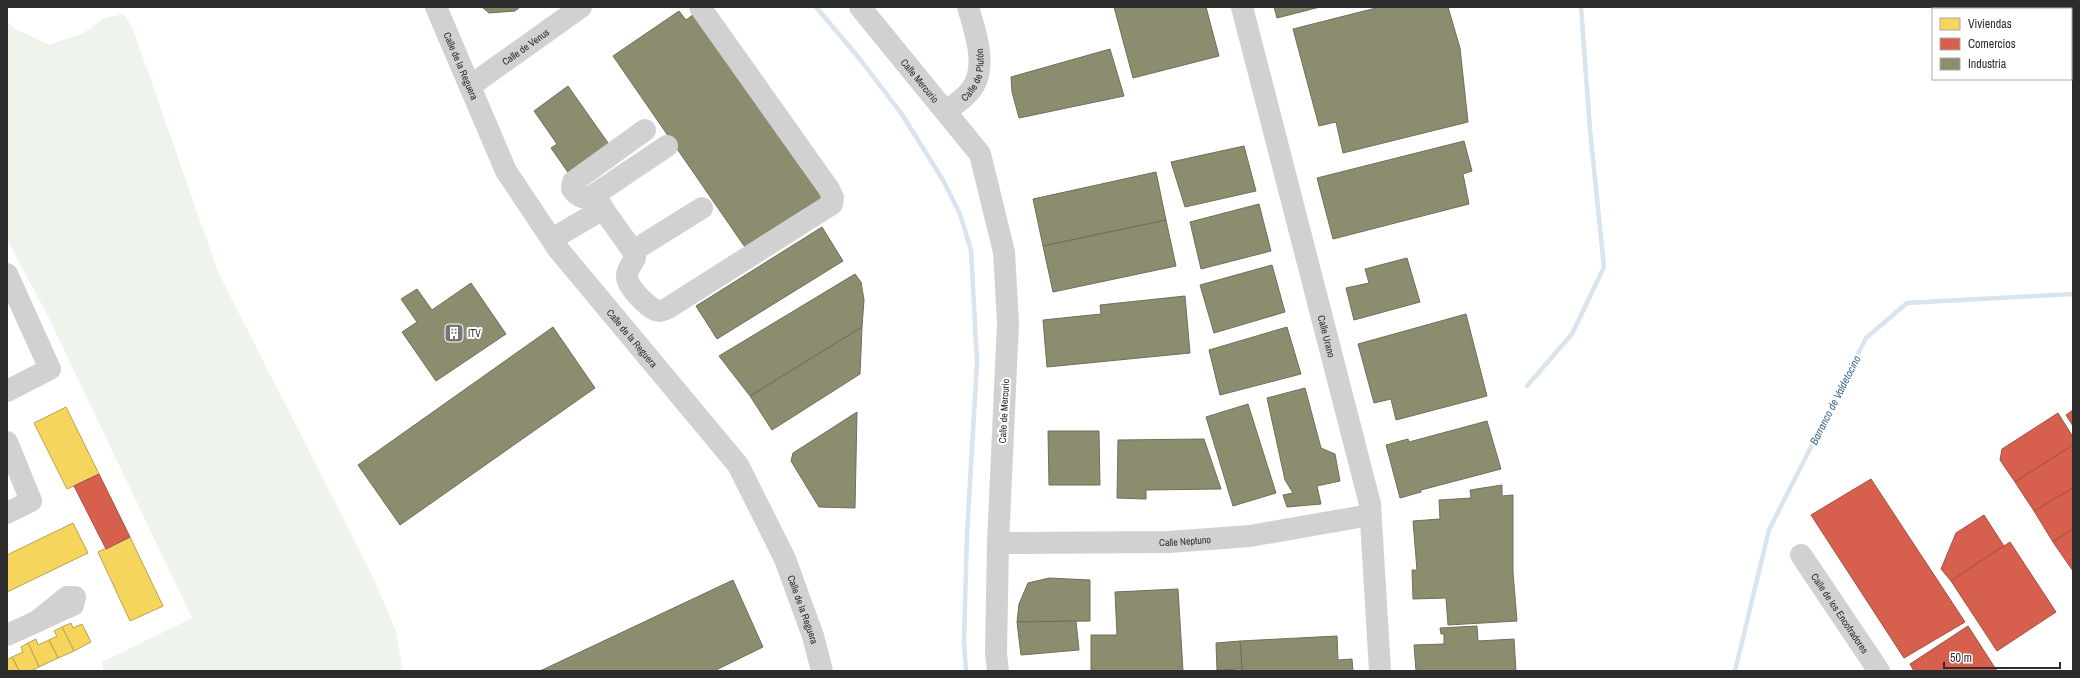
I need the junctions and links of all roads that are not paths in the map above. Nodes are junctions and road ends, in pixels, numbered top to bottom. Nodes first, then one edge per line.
1 (436, 7) edge
2 (581, 7) edge
3 (700, 7) edge
4 (860, 7) edge
5 (968, 7) edge
6 (1242, 7) edge
7 (470, 86) junction
8 (946, 111) junction
9 (645, 130) dead end
10 (667, 146) dead end
11 (980, 154) joint
12 (599, 202) junction
13 (702, 208) dead end
14 (552, 239) junction
15 (633, 251) junction
16 (7, 274) edge
17 (7, 391) edge
18 (7, 442) edge
19 (7, 513) edge
20 (1370, 515) junction
21 (998, 543) junction
22 (1801, 555) dead end
23 (36, 622) dead end
24 (7, 635) edge
25 (822, 671) edge
26 (998, 671) edge
27 (1380, 671) edge
28 (1879, 671) edge

1 - 7 street, Calle de la Reguera
2 - 7 street, Calle de Venus
3 - 15 street
4 - 8 street, Calle Mercurio
5 - 8 street, Calle de Plutón
6 - 20 street, Calle Urano
7 - 14 street, Calle de la Reguera
8 - 11 street, Calle Mercurio
9 - 12 street
10 - 12 street
11 - 21 street, Calle de Mercurio
12 - 14 street
12 - 15 street
13 - 15 street
14 - 25 street, Calle de la Reguera
16 - 17 street
18 - 19 street
20 - 21 street, Calle Neptuno
20 - 27 street, Calle Urano
21 - 26 street, Calle de Mercurio
22 - 28 street, Calle de los Encofradores
23 - 24 street

